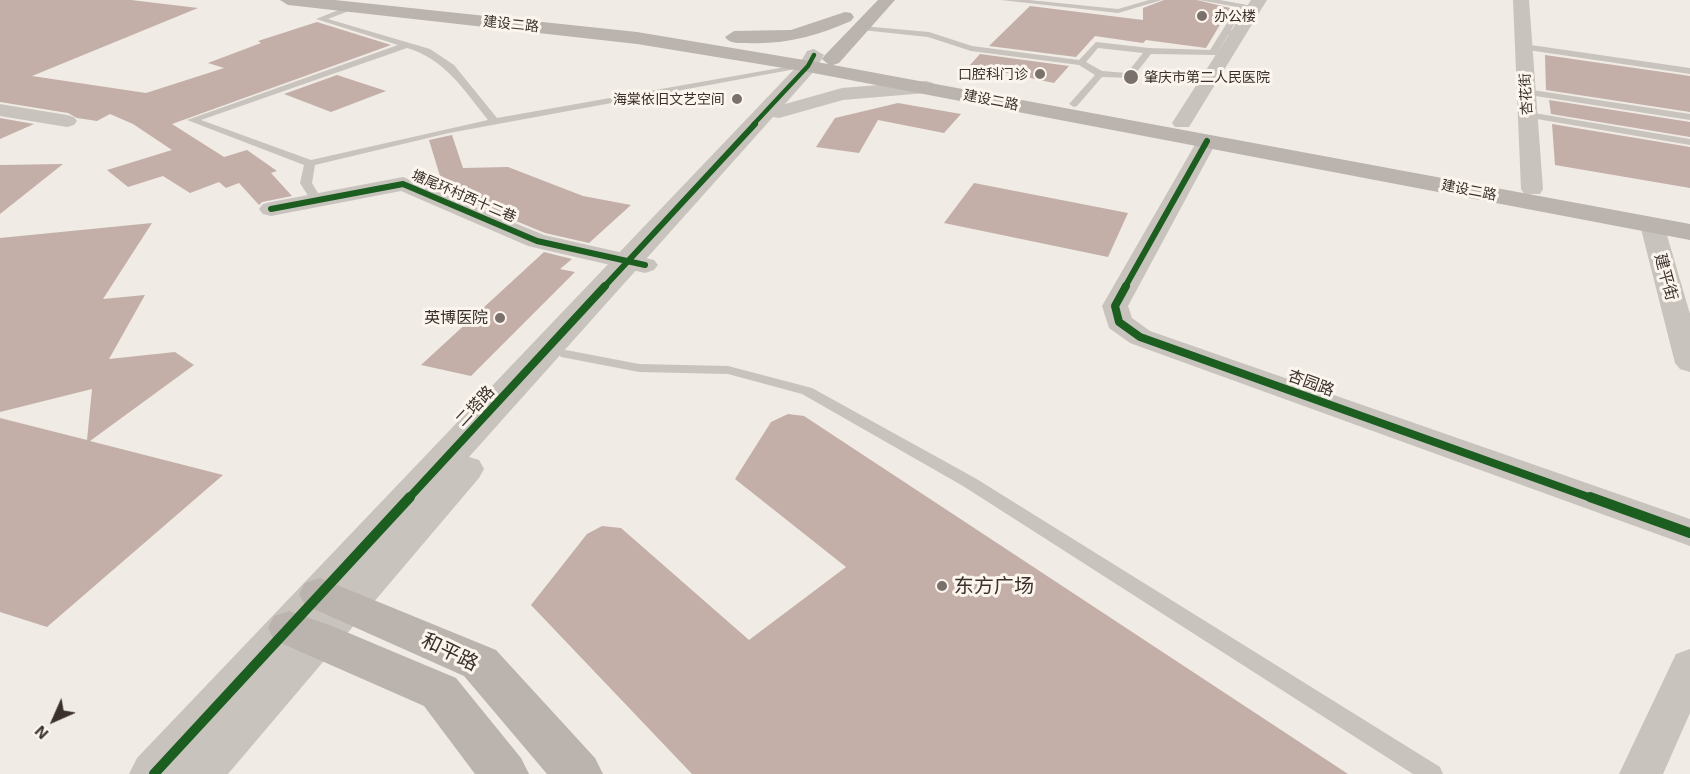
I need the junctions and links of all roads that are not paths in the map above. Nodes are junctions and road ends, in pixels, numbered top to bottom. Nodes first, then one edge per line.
1 (288, 0) edge
2 (394, 0) edge
3 (859, 0) edge
4 (887, 0) edge
5 (1005, 0) edge
6 (1158, 0) edge
7 (1203, 0) edge
8 (1521, 0) edge
9 (1252, 4) edge
10 (351, 7) junction
11 (845, 17) junction
12 (860, 30) junction
13 (1232, 33) junction
14 (645, 34) junction
15 (712, 36) junction
16 (406, 45) junction
17 (1524, 47) junction
18 (1149, 51) junction
19 (875, 61) junction
20 (819, 62) junction
21 (1081, 63) junction
22 (1690, 71) edge
23 (1100, 74) junction
24 (926, 87) junction
25 (1526, 92) junction
26 (1074, 104) junction
27 (0, 110) edge
28 (779, 112) junction
29 (1528, 115) junction
30 (1690, 117) edge
31 (68, 121) dead end
32 (495, 122) junction
33 (1182, 123) junction
34 (1207, 141) junction
35 (1690, 142) edge
36 (310, 164) junction
37 (1532, 189) junction
38 (316, 200) junction
39 (271, 209) dead end
40 (1690, 218) edge
41 (1652, 225) junction
42 (1690, 232) edge
43 (636, 263) junction
44 (566, 354) junction
45 (1690, 363) edge
46 (1690, 533) edge
47 (318, 616) junction
48 (1690, 666) edge
49 (154, 774) edge
50 (197, 774) edge
51 (504, 774) edge
52 (578, 774) edge
53 (1432, 774) edge
54 (1641, 774) edge

1 - 10 main road, 建设二路
2 - 14 main road, 建设二路
3 - 11 main road, 二塔路
4 - 12 main road, 二塔路
5 - 6 lane
7 - 9 lane
8 - 17 street, 杏花街
9 - 13 street
10 - 14 main road, 建设二路
10 - 16 lane
11 - 15 main road
11 - 20 main road, 二塔路
12 - 19 main road
12 - 20 main road, 二塔路
12 - 21 lane
13 - 18 lane
13 - 33 street
14 - 15 main road, 建设二路
14 - 20 main road, 建设二路
15 - 20 main road, 建设二路
16 - 32 lane
16 - 36 lane
17 - 22 lane
17 - 25 street, 杏花街
18 - 21 lane
18 - 23 lane
19 - 20 main road, 建设二路
19 - 26 main road, 建设二路
20 - 24 main road, 建设二路
20 - 28 street, 二塔路
20 - 32 lane
20 - 43 street, 二塔路
21 - 23 lane
23 - 26 lane
24 - 28 street
24 - 34 main road, 建设二路
25 - 29 street, 杏花街
25 - 30 lane
26 - 33 main road, 建设二路
27 - 31 street
28 - 43 street, 二塔路
29 - 35 lane
29 - 37 street, 杏花街
32 - 36 lane
33 - 37 main road, 建设二路
34 - 41 main road, 建设二路
34 - 46 street, 杏园路
36 - 38 lane
37 - 40 main road, 建设二路
38 - 39 street, 塘尾环村西十二巷
38 - 43 street, 塘尾环村西十二巷
41 - 42 main road, 建设二路
41 - 45 street, 建平街
43 - 44 street, 二塔路
43 - 47 street, 二塔路
44 - 47 street, 二塔路
44 - 53 lane
47 - 49 street, 二塔路
47 - 50 street, 二塔路
47 - 51 main road
47 - 52 main road, 和平路
48 - 54 street

